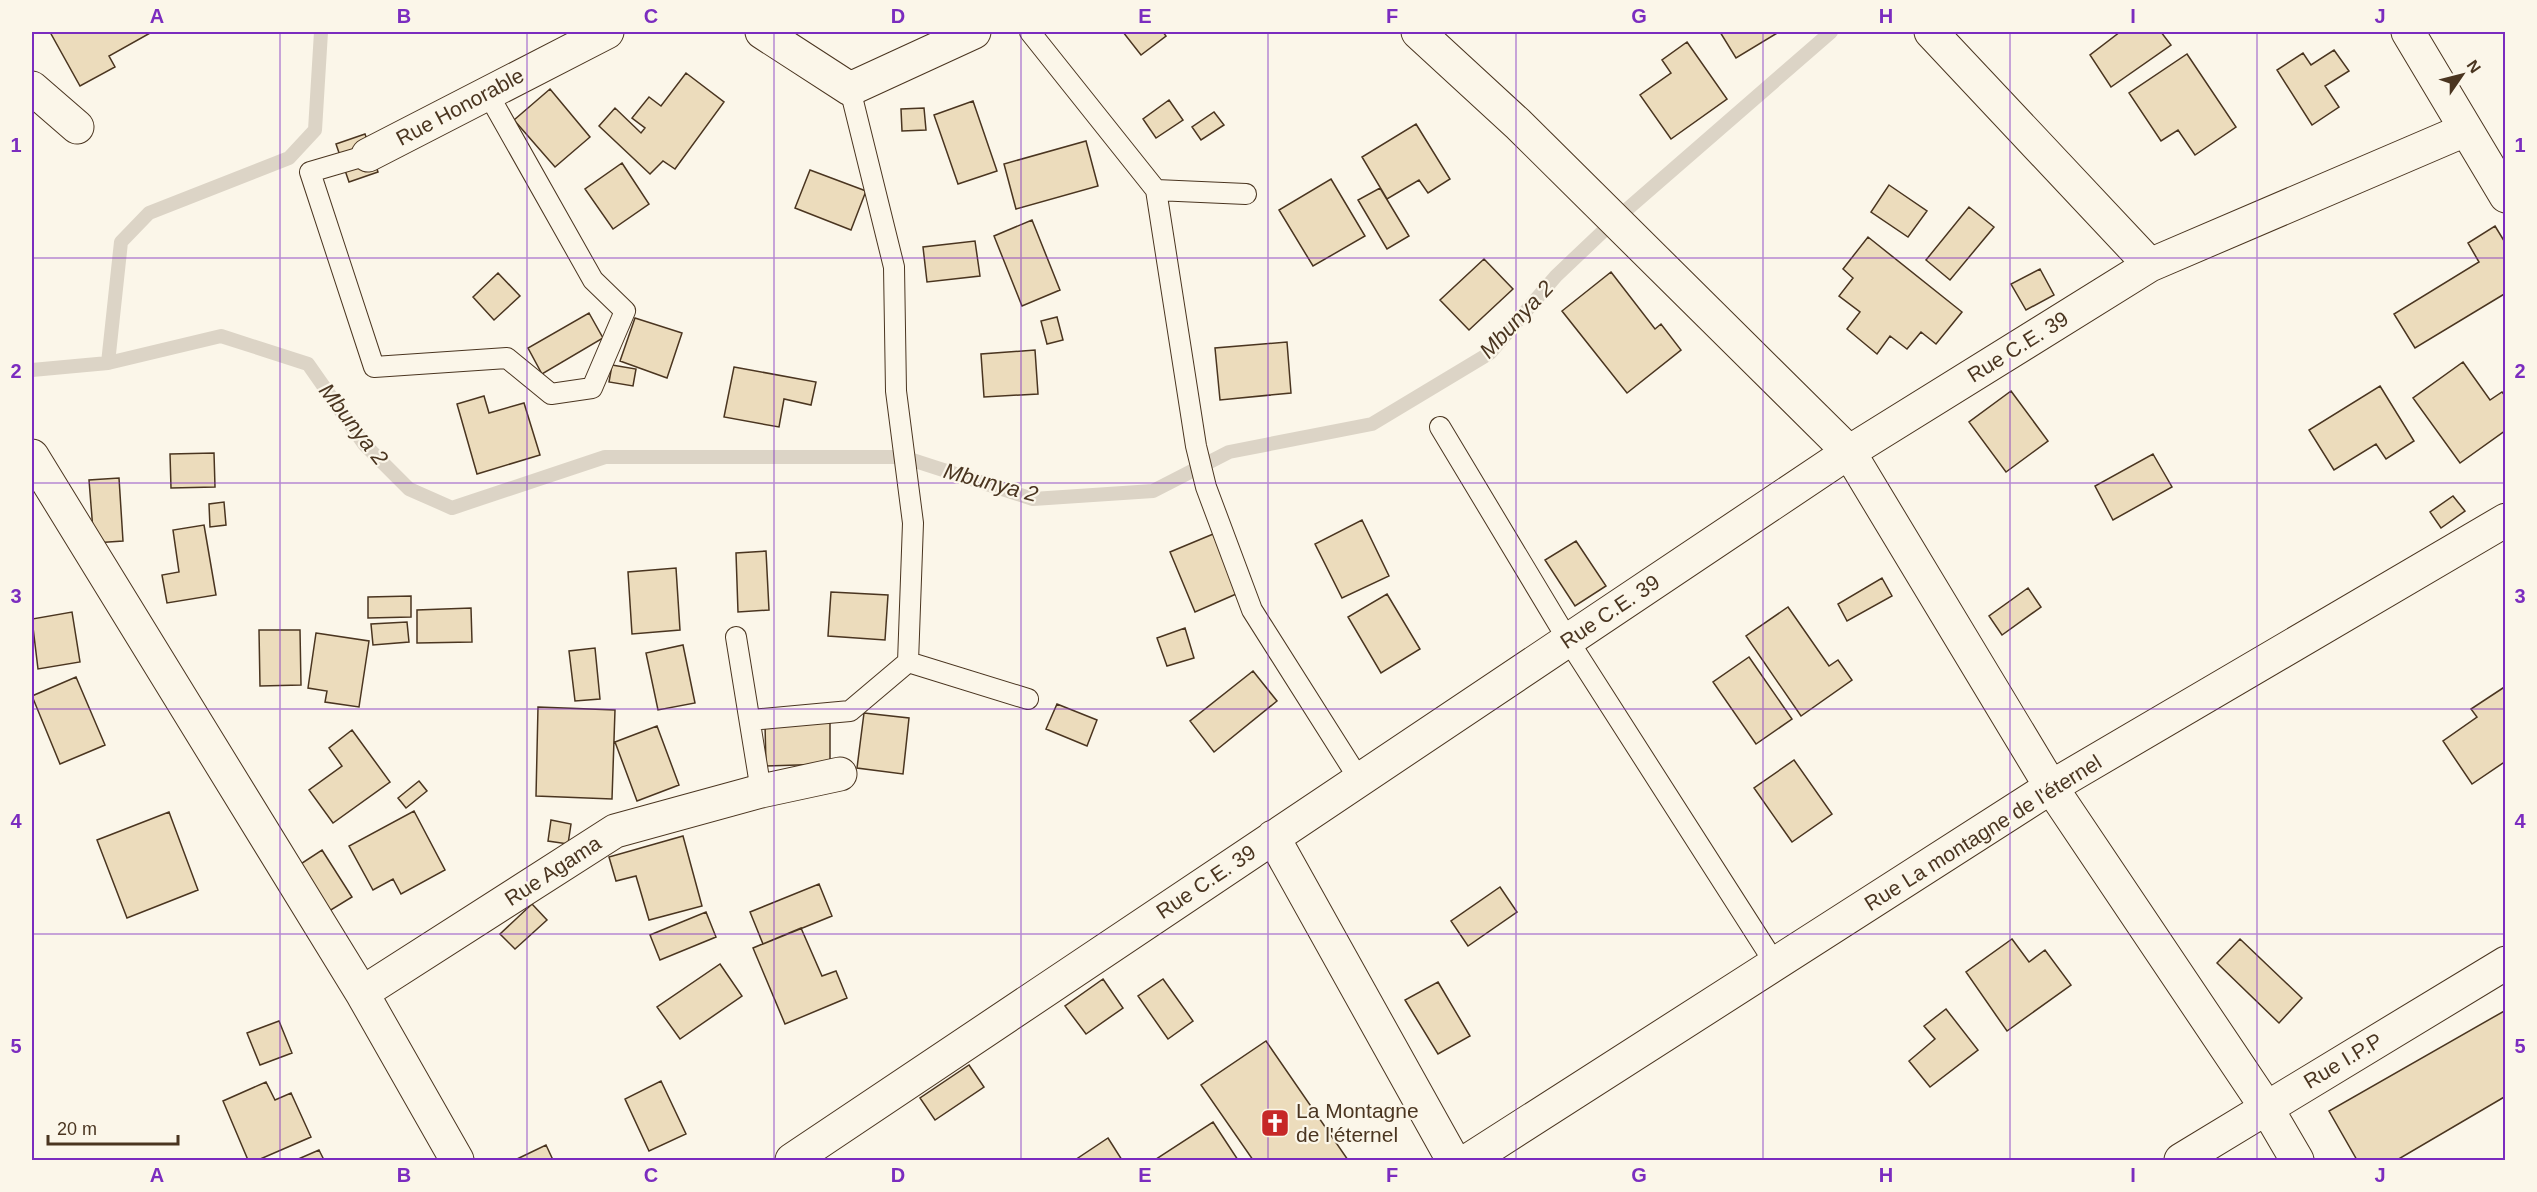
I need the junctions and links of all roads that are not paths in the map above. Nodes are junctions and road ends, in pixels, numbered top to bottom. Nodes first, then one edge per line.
1 (608, 32) edge
2 (762, 32) edge
3 (974, 32) edge
4 (1030, 32) edge
5 (1418, 32) edge
6 (1931, 32) edge
7 (2408, 32) edge
8 (32, 88) edge
9 (850, 89) junction
10 (487, 92) junction
11 (77, 127) dead end
12 (2465, 130) junction
13 (368, 155) joint
14 (1156, 190) junction
15 (1246, 194) dead end
16 (2505, 196) edge
17 (2150, 265) junction
18 (1440, 427) dead end
19 (1849, 452) junction
20 (32, 456) edge
21 (2505, 520) edge
22 (736, 637) dead end
23 (1568, 640) junction
24 (908, 662) junction
25 (1028, 699) dead end
26 (752, 720) junction
27 (840, 774) dead end
28 (1359, 779) junction
29 (2051, 787) junction
30 (761, 791) junction
31 (1273, 837) junction
32 (2505, 963) edge
33 (1776, 965) junction
34 (362, 993) junction
35 (2266, 1107) junction
36 (457, 1161) edge
37 (792, 1161) edge
38 (1453, 1161) edge
39 (1469, 1161) edge
40 (2181, 1161) edge
41 (2297, 1161) edge

1 - 10 street, Rue Honorable
2 - 9 street
3 - 9 street
4 - 14 lane
5 - 19 street
6 - 17 street
7 - 12 street
8 - 11 street
9 - 24 lane
10 - 13 street, Rue Honorable
10 - 13 lane, Rue Honorable
12 - 16 street
12 - 17 street, Rue C.E. 39
14 - 15 lane
14 - 28 lane
17 - 19 street, Rue C.E. 39
18 - 23 lane
19 - 23 street, Rue C.E. 39
19 - 29 street
20 - 34 street
21 - 29 street, Rue La montagne de l'éternel
22 - 26 lane
23 - 28 street, Rue C.E. 39
23 - 33 lane
24 - 25 lane
24 - 26 lane
26 - 30 lane
27 - 30 street, Rue Agama
28 - 31 street, Rue C.E. 39
29 - 33 street, Rue La montagne de l'éternel
29 - 35 street
30 - 34 street, Rue Agama
31 - 37 street, Rue C.E. 39
31 - 38 street
32 - 35 street, Rue I.P.P
33 - 39 street, Rue La montagne de l'éternel
34 - 36 street
35 - 40 street, Rue I.P.P
35 - 41 street

